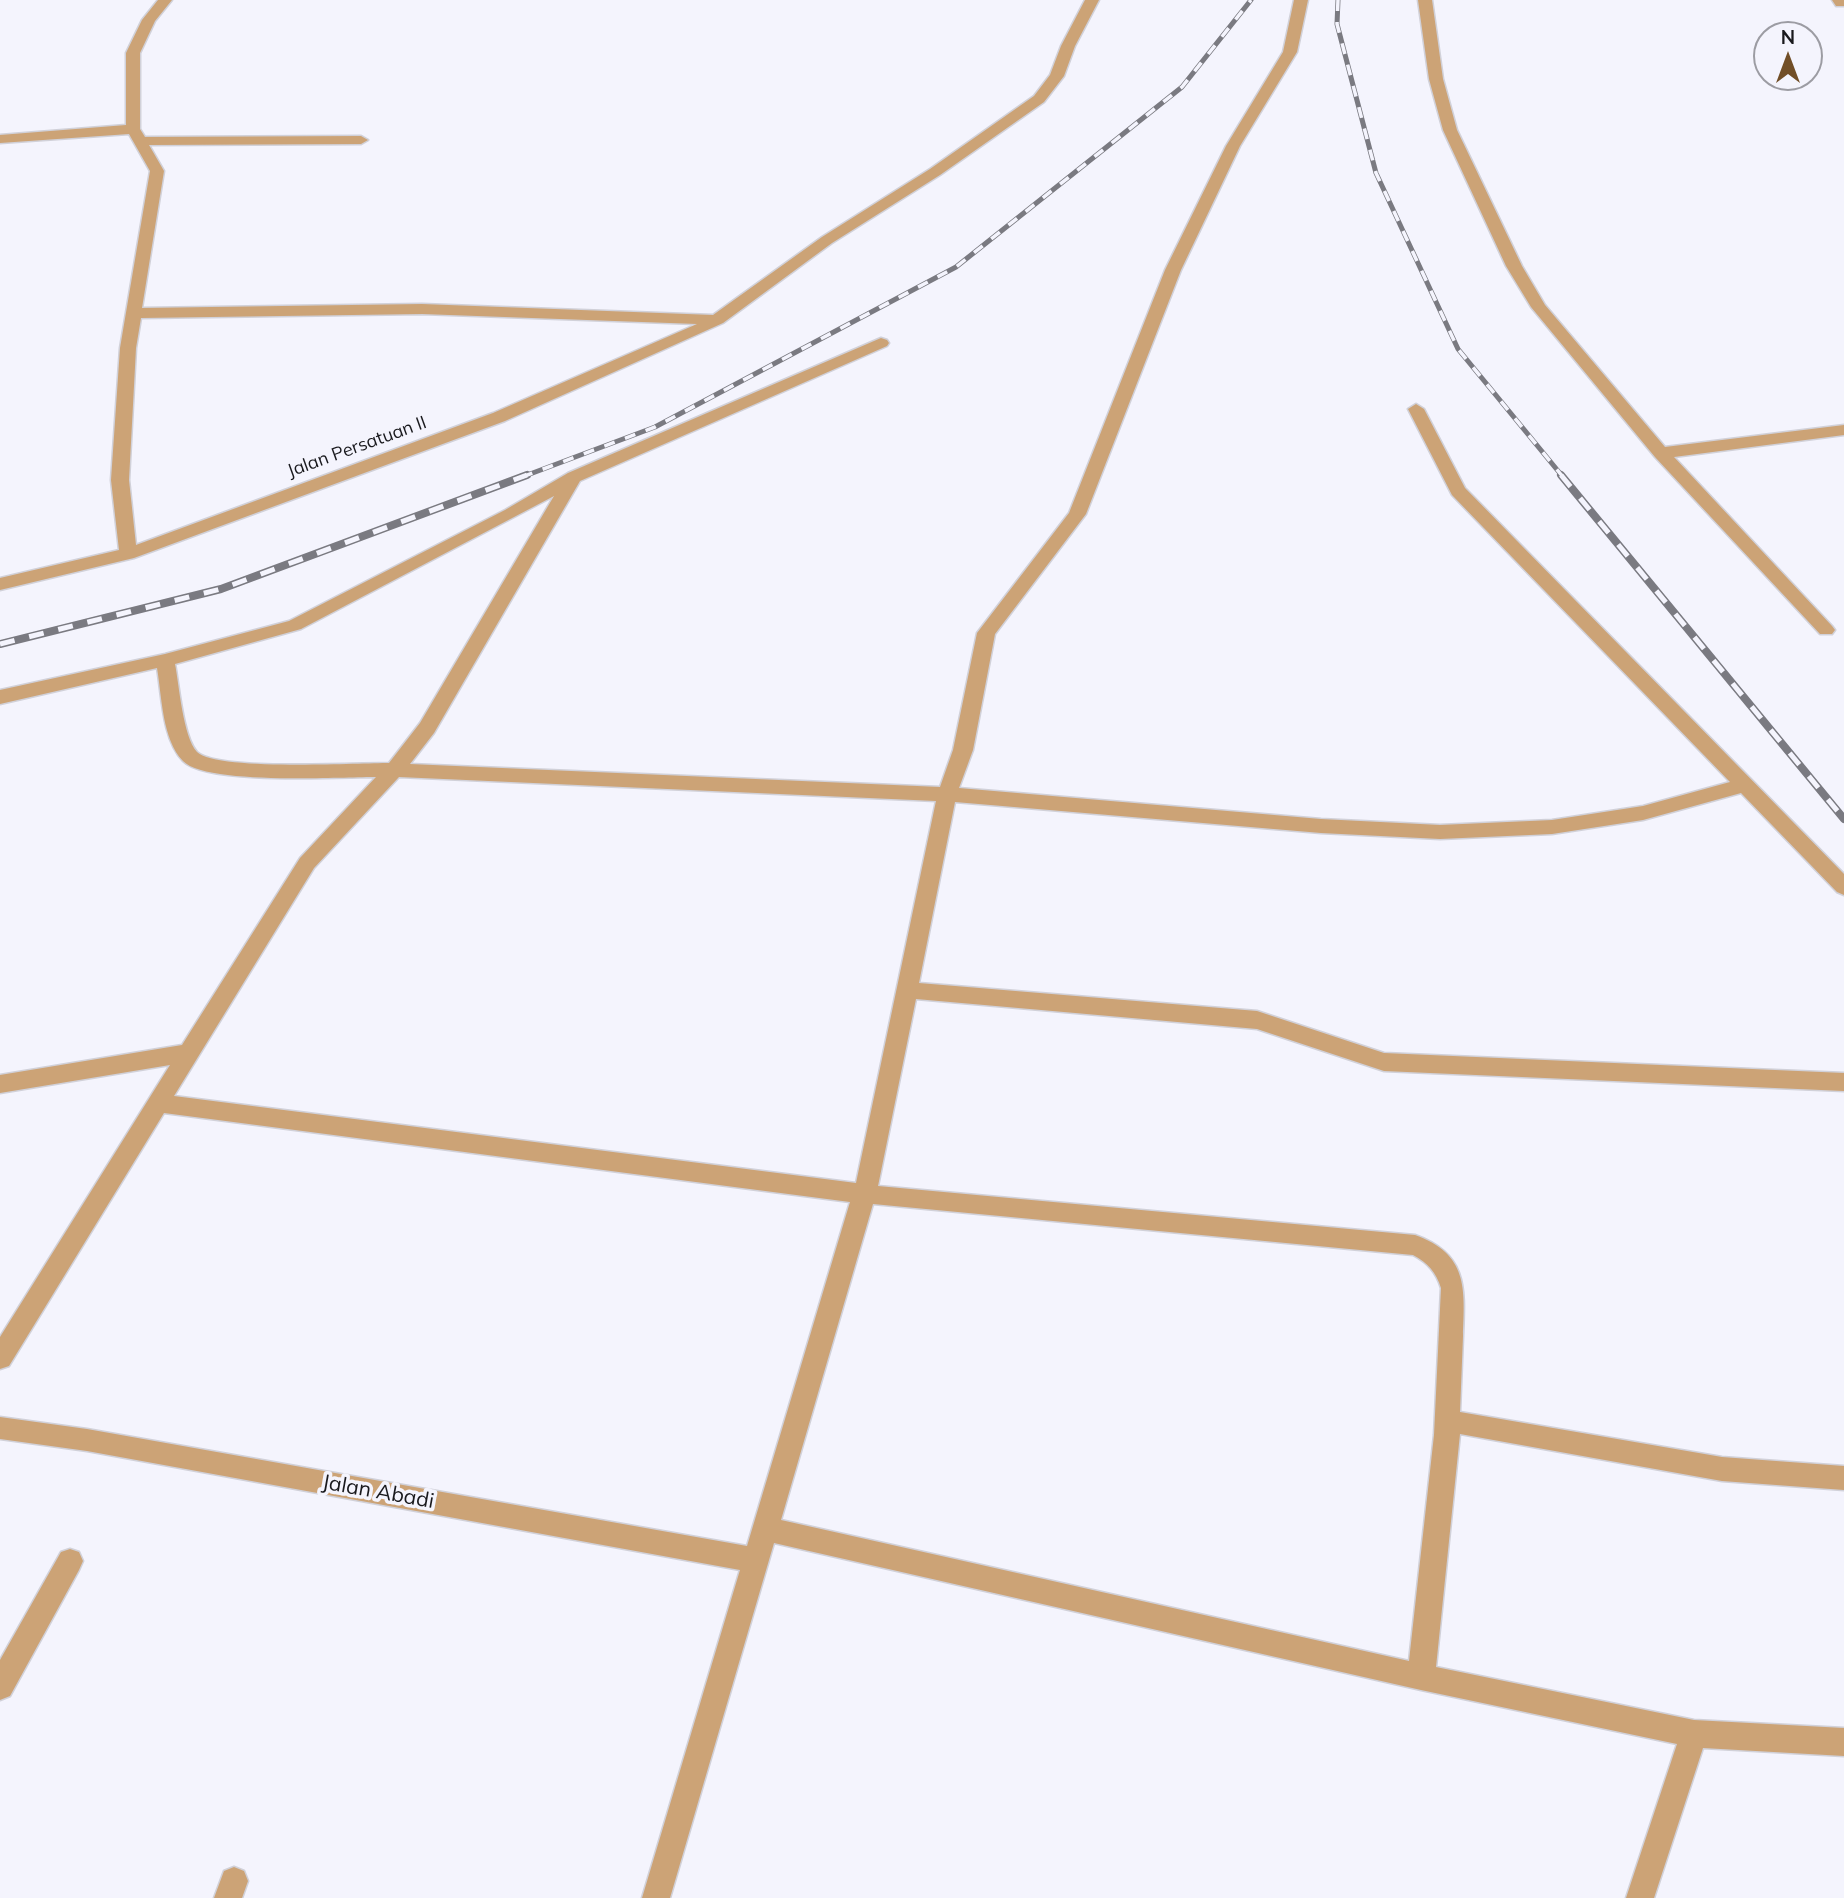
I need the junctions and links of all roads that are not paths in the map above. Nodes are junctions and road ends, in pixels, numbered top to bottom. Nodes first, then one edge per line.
1 (165, 0) edge
2 (1092, 0) edge
3 (1301, 0) edge
4 (1425, 0) edge
5 (135, 135) junction
6 (0, 139) edge
7 (361, 140) dead end
8 (133, 313) junction
9 (717, 320) junction
10 (881, 343) dead end
11 (1416, 409) dead end
12 (1844, 430) edge
13 (1661, 453) junction
14 (574, 477) junction
15 (128, 554) junction
16 (0, 584) edge
17 (1826, 630) dead end
18 (165, 660) junction
19 (0, 697) edge
20 (394, 770) junction
21 (1744, 785) junction
22 (947, 794) junction
23 (1844, 887) edge
24 (906, 990) junction
25 (189, 1054) junction
26 (1844, 1082) edge
27 (0, 1084) edge
28 (157, 1103) junction
29 (864, 1194) junction
30 (0, 1358) edge
31 (1448, 1421) junction
32 (0, 1428) edge
33 (1844, 1478) edge
34 (765, 1529) junction
35 (755, 1560) junction
36 (70, 1561) dead end
37 (1421, 1677) junction
38 (0, 1688) edge
39 (1694, 1734) junction
40 (1844, 1742) edge
41 (656, 1898) edge
42 (1640, 1898) edge

1 - 5 street
2 - 9 street, Jalan Persatuan II
3 - 22 street
4 - 13 street
5 - 6 street
5 - 7 street
5 - 8 street
8 - 9 street
8 - 15 street
9 - 15 street, Jalan Persatuan II
10 - 14 street
11 - 21 street
12 - 13 street
13 - 17 street
14 - 18 street
14 - 20 street
15 - 16 street, Jalan Persatuan II
18 - 19 street
18 - 20 street
20 - 22 street
20 - 25 street
21 - 22 street
21 - 23 street
22 - 24 street
24 - 26 street
24 - 29 street
25 - 27 street
25 - 28 street
28 - 29 street
28 - 30 street
29 - 31 street
29 - 34 street
31 - 33 street
31 - 37 street
32 - 35 street, Jalan Abadi
34 - 35 street
34 - 37 street
35 - 41 street
36 - 38 street
37 - 39 street
39 - 40 street
39 - 42 street

